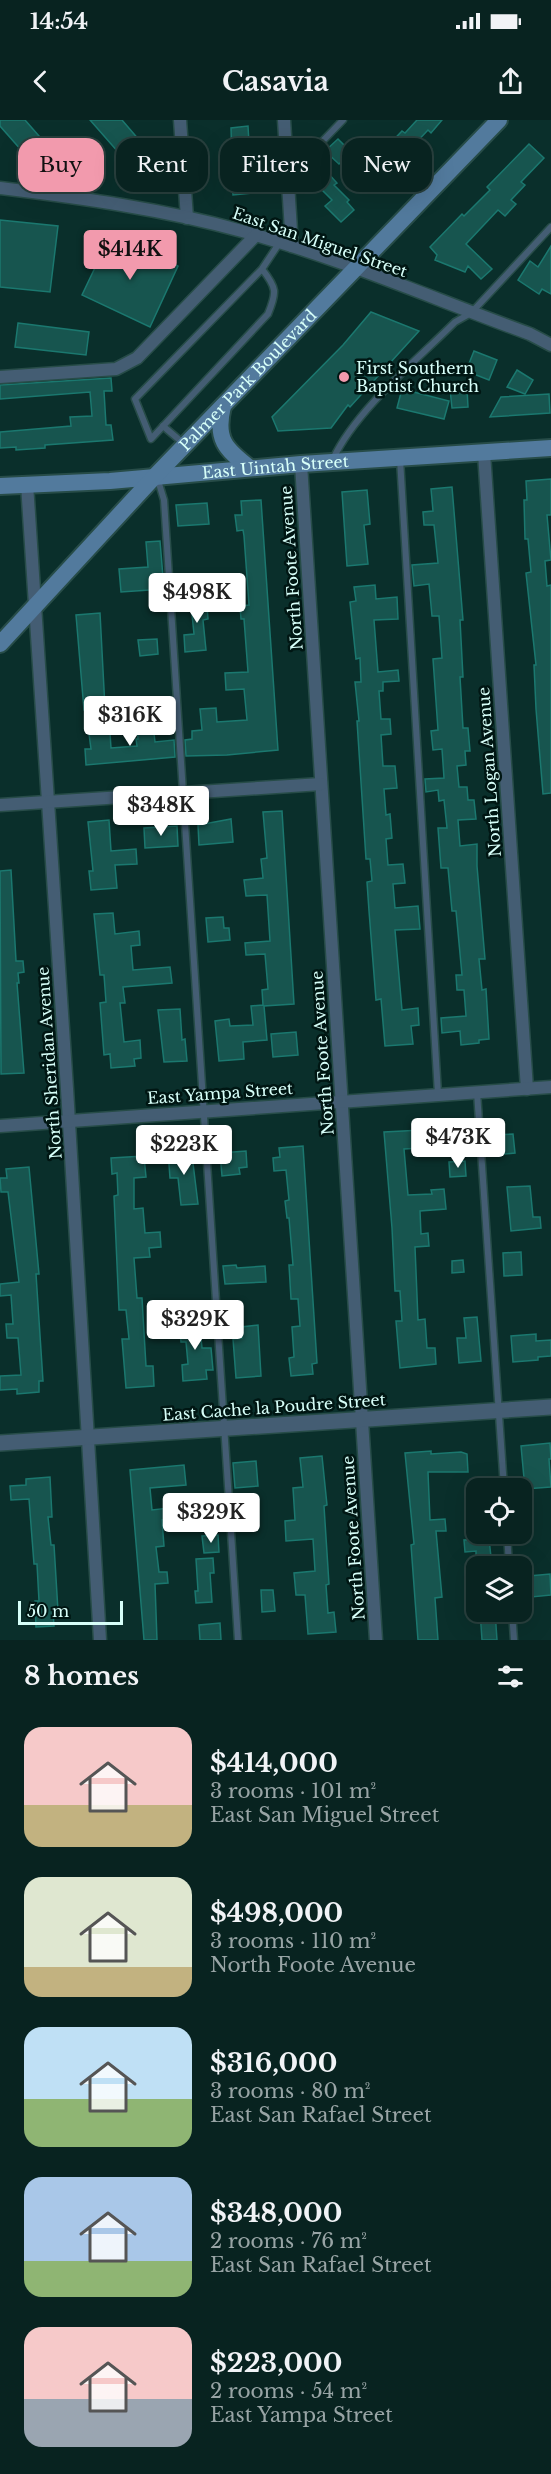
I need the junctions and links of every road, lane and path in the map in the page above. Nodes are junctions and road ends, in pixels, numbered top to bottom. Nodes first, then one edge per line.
1 (180, 120) edge
2 (284, 120) edge
3 (343, 120) edge
4 (499, 120) edge
5 (285, 138) edge
6 (326, 138) edge
7 (0, 188) edge
8 (289, 192) edge
9 (187, 218) junction
10 (551, 227) edge
11 (256, 235) junction
12 (280, 242) junction
13 (292, 246) junction
14 (356, 268) junction
15 (262, 269) junction
16 (471, 313) junction
17 (551, 345) edge
18 (0, 377) edge
19 (223, 406) junction
20 (163, 426) junction
21 (185, 446) junction
22 (551, 448) edge
23 (484, 453) junction
24 (400, 458) junction
25 (332, 462) junction
26 (301, 464) junction
27 (250, 468) junction
28 (156, 476) junction
29 (27, 484) junction
30 (0, 486) edge
31 (34, 604) junction
32 (0, 644) edge
33 (321, 784) junction
34 (184, 793) junction
35 (48, 802) junction
36 (0, 805) edge
37 (551, 1087) edge
38 (527, 1089) junction
39 (477, 1092) junction
40 (438, 1094) junction
41 (341, 1101) junction
42 (203, 1111) junction
43 (69, 1120) junction
44 (0, 1126) edge
45 (551, 1407) edge
46 (499, 1411) junction
47 (361, 1419) junction
48 (224, 1428) junction
49 (87, 1438) junction
50 (0, 1443) edge
51 (503, 1478) edge
52 (513, 1622) edge
53 (100, 1640) edge
54 (238, 1640) edge
55 (376, 1640) edge
56 (514, 1640) edge

1 - 9 street
2 - 5 street
3 - 6 lane
4 - 14 main road, Palmer Park Boulevard
7 - 9 street, East San Miguel Street
8 - 13 street
9 - 11 street, East San Miguel Street
10 - 16 lane
11 - 12 street, East San Miguel Street
11 - 18 street
12 - 13 street, East San Miguel Street
12 - 15 lane
13 - 14 street, East San Miguel Street
14 - 16 street, East San Miguel Street
14 - 19 main road, Palmer Park Boulevard
15 - 20 lane
15 - 20 lane
16 - 17 street, East San Miguel Street
16 - 25 lane
19 - 21 main road, Palmer Park Boulevard
19 - 27 main road
20 - 21 lane
21 - 28 main road, Palmer Park Boulevard
22 - 23 main road, East Uintah Street
23 - 24 main road, East Uintah Street
23 - 38 street, North Logan Avenue
24 - 25 main road, East Uintah Street
24 - 40 lane
25 - 26 main road, East Uintah Street
26 - 27 main road, East Uintah Street
26 - 33 street, North Foote Avenue
27 - 28 main road, East Uintah Street
28 - 29 main road, East Uintah Street
28 - 31 main road, Palmer Park Boulevard
28 - 34 lane
29 - 30 main road, East Uintah Street
29 - 31 street, North Sheridan Avenue
31 - 32 main road, Palmer Park Boulevard
31 - 35 street, North Sheridan Avenue
33 - 34 street
33 - 41 street, North Foote Avenue
34 - 35 street
34 - 42 lane
35 - 36 street
35 - 43 street, North Sheridan Avenue
37 - 38 street, East Yampa Street
38 - 39 street, East Yampa Street
39 - 40 street, East Yampa Street
39 - 46 lane
40 - 41 street, East Yampa Street
41 - 42 street, East Yampa Street
41 - 47 street, North Foote Avenue
42 - 43 street, East Yampa Street
42 - 48 lane
43 - 44 street, East Yampa Street
43 - 49 street, North Sheridan Avenue
45 - 46 street, East Cache la Poudre Street
46 - 47 street, East Cache la Poudre Street
46 - 51 lane
47 - 48 street, East Cache la Poudre Street
47 - 55 street, North Foote Avenue
48 - 49 street, East Cache la Poudre Street
48 - 54 lane
49 - 50 street, East Cache la Poudre Street
49 - 53 street, North Sheridan Avenue
52 - 56 lane

